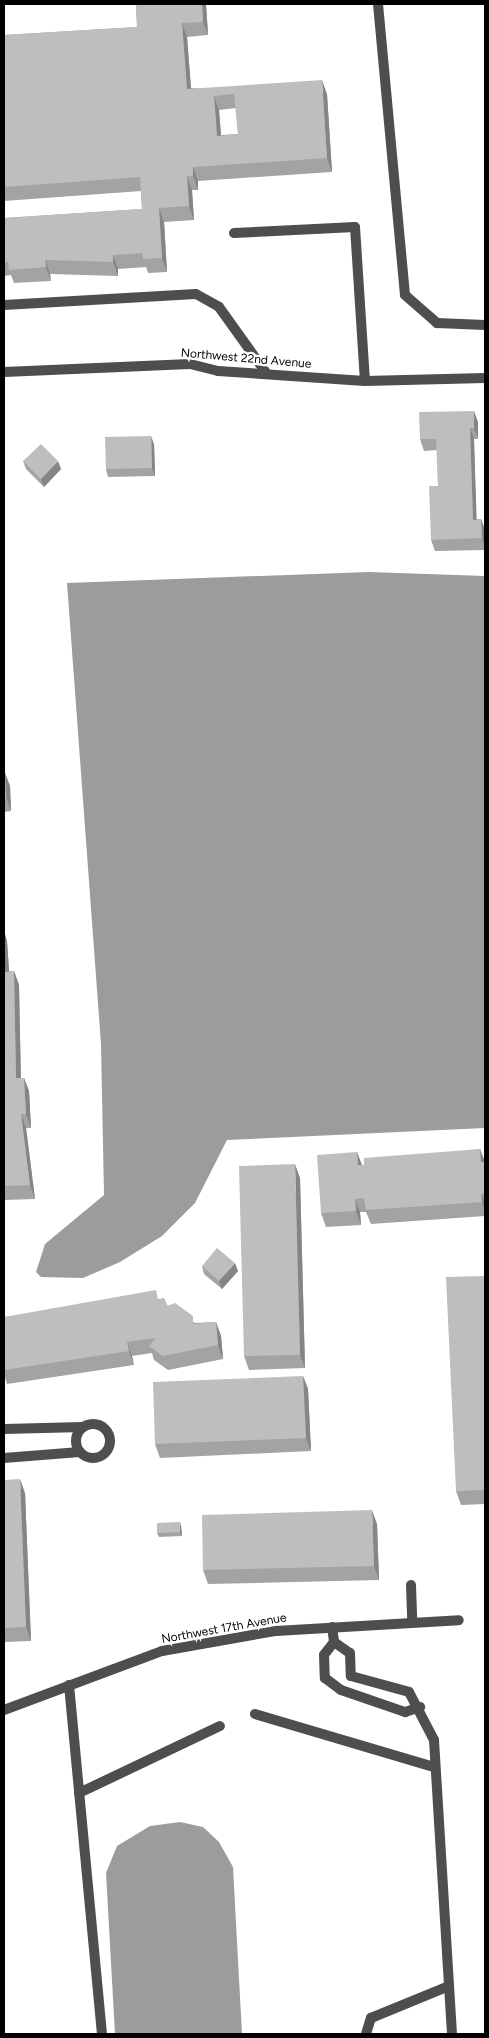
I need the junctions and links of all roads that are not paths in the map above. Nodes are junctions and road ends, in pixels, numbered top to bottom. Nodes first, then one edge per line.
1 (378, 4) edge
2 (234, 233) dead end
3 (4, 305) edge
4 (485, 325) edge
5 (4, 372) edge
6 (267, 374) junction
7 (485, 378) edge
8 (365, 381) junction
9 (83, 1427) junction
10 (4, 1429) edge
11 (80, 1452) junction
12 (4, 1458) edge
13 (411, 1585) dead end
14 (459, 1620) dead end
15 (412, 1622) junction
16 (332, 1627) junction
17 (334, 1642) junction
18 (351, 1676) junction
19 (69, 1685) junction
20 (341, 1690) junction
21 (420, 1707) junction
22 (4, 1710) edge
23 (255, 1714) dead end
24 (220, 1726) dead end
25 (434, 1767) junction
26 (79, 1793) junction
27 (449, 1986) junction
28 (102, 2034) edge
29 (366, 2034) edge
30 (452, 2034) edge

1 - 4 street
2 - 8 street
3 - 6 street
5 - 6 street, Northwest 22nd Avenue
6 - 8 street, Northwest 22nd Avenue
7 - 8 street, Northwest 22nd Avenue
9 - 10 street
9 - 11 street
9 - 11 street
11 - 12 street
13 - 15 street
14 - 15 street, Northwest 17th Avenue
15 - 16 street, Northwest 17th Avenue
16 - 17 street
16 - 19 street, Northwest 17th Avenue
17 - 18 street
17 - 20 street
18 - 20 street
18 - 21 street
19 - 22 street, Northwest 17th Avenue
19 - 26 street
20 - 21 street
21 - 25 street
23 - 25 street
24 - 26 street
25 - 27 street
26 - 28 street
27 - 29 street
27 - 30 street

